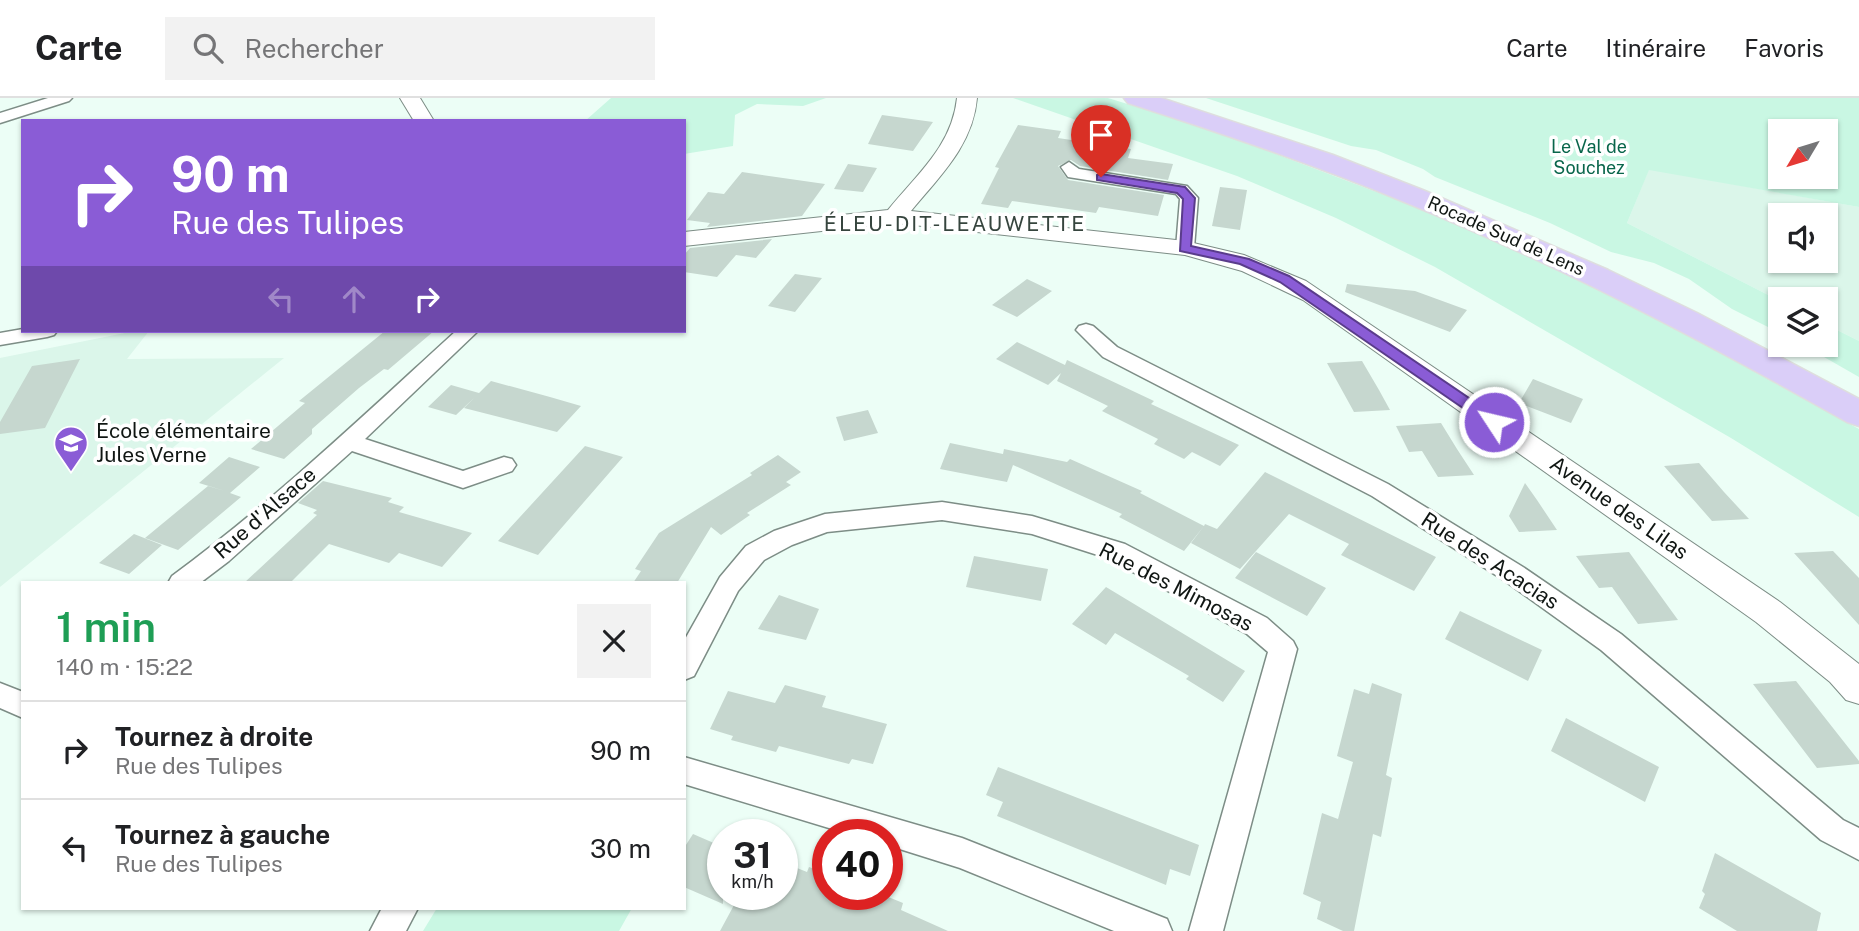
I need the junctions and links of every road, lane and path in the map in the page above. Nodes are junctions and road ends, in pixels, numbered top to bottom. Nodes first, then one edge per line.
1 (64, 98) edge
2 (410, 98) edge
3 (967, 98) edge
4 (1136, 98) edge
5 (1182, 98) edge
6 (0, 118) edge
7 (423, 119) edge
8 (1069, 167) dead end
9 (918, 187) junction
10 (895, 216) junction
11 (952, 221) junction
12 (686, 239) edge
13 (1185, 248) junction
14 (1086, 330) dead end
15 (35, 333) edge
16 (466, 333) edge
17 (0, 339) edge
18 (1859, 390) edge
19 (1859, 414) edge
20 (348, 442) junction
21 (504, 465) dead end
22 (184, 581) edge
23 (686, 664) edge
24 (1859, 689) edge
25 (0, 695) edge
26 (21, 705) edge
27 (686, 771) edge
28 (1859, 845) edge
29 (401, 910) edge
30 (387, 931) edge
31 (1154, 931) edge
32 (1206, 931) edge

1 - 6 street
2 - 7 street
3 - 9 street
4 - 19 highway, Rocade Sud de Lens
5 - 18 highway, Rocade Sud de Lens
8 - 13 street
9 - 10 street
9 - 11 street
10 - 11 street, Avenue des Lilas
10 - 12 street, Avenue des Lilas
11 - 13 street, Avenue des Lilas
13 - 24 street, Avenue des Lilas
14 - 28 street, Rue des Acacias
15 - 17 street
16 - 20 street, Rue d'Alsace
20 - 21 street
20 - 22 street, Rue d'Alsace
23 - 32 street, Rue des Mimosas
25 - 26 street
27 - 31 street
29 - 30 street

